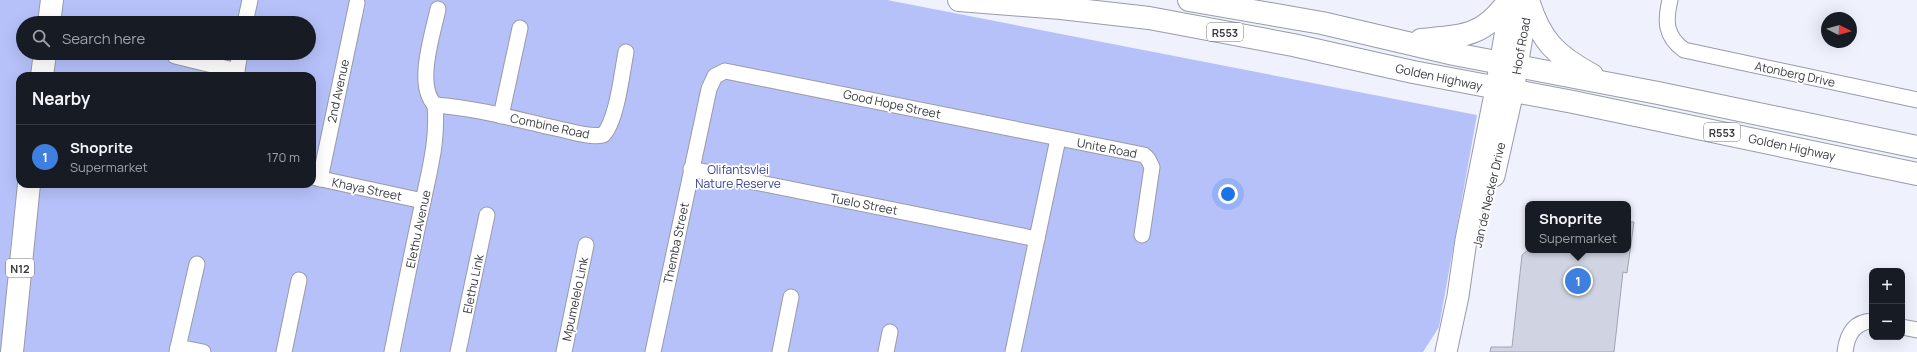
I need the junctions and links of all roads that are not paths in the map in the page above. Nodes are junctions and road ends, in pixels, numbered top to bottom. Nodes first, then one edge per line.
1 (41, 0) edge
2 (52, 0) edge
3 (250, 0) edge
4 (959, 0) edge
5 (1189, 0) edge
6 (1510, 0) edge
7 (1528, 0) edge
8 (1670, 0) edge
9 (357, 3) dead end
10 (438, 8) dead end
11 (40, 16) edge
12 (50, 16) edge
13 (247, 16) edge
14 (520, 28) dead end
15 (1404, 42) junction
16 (626, 52) dead end
17 (37, 60) edge
18 (44, 60) edge
19 (189, 60) edge
20 (239, 60) edge
21 (1509, 66) junction
22 (725, 70) joint
23 (36, 72) edge
24 (43, 72) edge
25 (232, 72) edge
26 (236, 72) edge
27 (1608, 83) junction
28 (1504, 90) junction
29 (1917, 100) edge
30 (435, 105) junction
31 (501, 116) junction
32 (1058, 139) junction
33 (1917, 148) edge
34 (691, 169) junction
35 (1917, 174) edge
36 (316, 178) edge
37 (29, 188) edge
38 (423, 201) junction
39 (487, 215) dead end
40 (1142, 235) dead end
41 (1037, 239) junction
42 (586, 245) dead end
43 (197, 264) dead end
44 (299, 280) dead end
45 (791, 297) dead end
46 (1869, 322) edge
47 (1905, 328) edge
48 (1917, 330) edge
49 (890, 332) dead end
50 (177, 349) edge
51 (12, 352) edge
52 (202, 352) edge
53 (284, 352) edge
54 (392, 352) edge
55 (458, 352) edge
56 (564, 352) edge
57 (653, 352) edge
58 (780, 352) edge
59 (886, 352) edge
60 (1013, 352) edge
61 (1446, 352) edge
62 (1846, 352) edge

1 - 11 main road
2 - 12 main road
3 - 13 street
4 - 28 main road, Golden Highway / R553
5 - 15 main road, R553
6 - 15 main road
6 - 21 main road, Hoof Road
7 - 21 main road, Hoof Road
7 - 27 main road
8 - 29 street, Atonberg Drive
9 - 36 street, 2nd Avenue
10 - 30 street
14 - 31 street
15 - 21 main road, R553
16 - 31 street, Combine Road
17 - 23 main road
18 - 24 main road
19 - 25 street
20 - 26 street
21 - 27 main road, R553
21 - 28 main road, Hoof Road
22 - 32 street, Good Hope Street
22 - 34 street, Themba Street
27 - 33 main road, R553
28 - 35 main road, Golden Highway / R553
28 - 61 main road, Jan de Necker Drive
30 - 31 street, Combine Road
30 - 38 street, Elethu Avenue
32 - 40 street, Unite Road
32 - 41 street
34 - 41 street, Tuelo Street
34 - 57 street, Themba Street
36 - 38 street, Khaya Street
37 - 51 main road, N12
38 - 54 street, Elethu Avenue
39 - 55 street, Elethu Link
41 - 60 street
42 - 56 street, Mpumelelo Link
43 - 50 street
44 - 53 street
45 - 58 street
46 - 62 street
47 - 48 street
49 - 59 street
50 - 52 street

